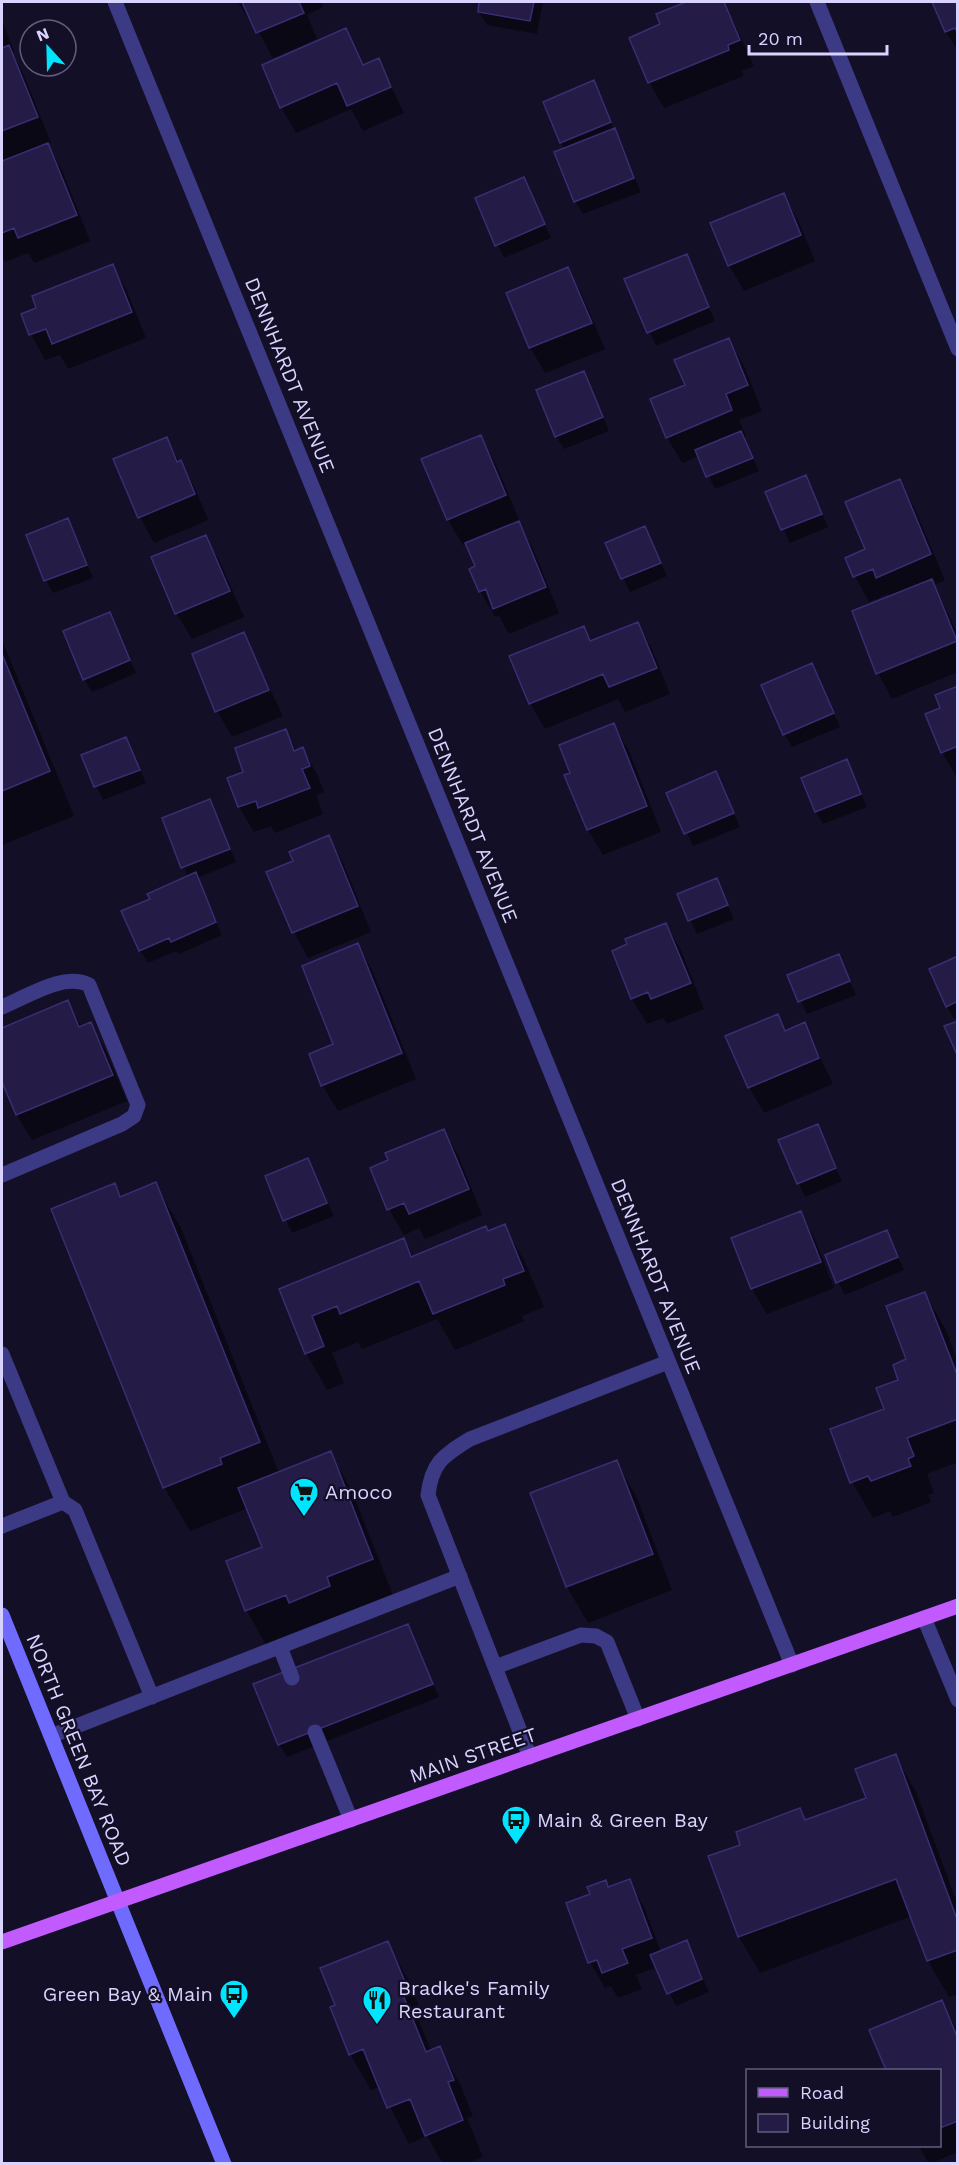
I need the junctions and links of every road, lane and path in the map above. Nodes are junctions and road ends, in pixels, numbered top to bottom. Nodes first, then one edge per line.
1 (115, 2) edge
2 (817, 2) edge
3 (957, 349) edge
4 (2, 1008) edge
5 (2, 1175) edge
6 (2, 1354) edge
7 (668, 1362) junction
8 (63, 1502) junction
9 (2, 1526) edge
10 (460, 1576) junction
11 (957, 1606) edge
12 (2, 1616) edge
13 (924, 1618) junction
14 (280, 1647) junction
15 (792, 1665) junction
16 (495, 1667) junction
17 (292, 1678) dead end
18 (152, 1697) junction
19 (957, 1700) edge
20 (638, 1719) junction
21 (315, 1732) dead end
22 (51, 1736) junction
23 (530, 1757) junction
24 (351, 1820) junction
25 (118, 1900) junction
26 (2, 1942) edge
27 (224, 2163) edge

1 - 7 street, DENNHARDT AVENUE
2 - 3 street
4 - 5 street
6 - 8 street
7 - 10 street
7 - 15 street, DENNHARDT AVENUE
8 - 9 street
8 - 18 street
10 - 14 street
10 - 16 street
11 - 13 main road, MAIN STREET
12 - 22 main road, NORTH GREEN BAY ROAD
13 - 15 main road, MAIN STREET
13 - 19 street
14 - 17 street
14 - 18 street
15 - 20 main road, MAIN STREET
16 - 20 street
16 - 23 street
18 - 22 street
20 - 23 main road, MAIN STREET
21 - 24 street
22 - 25 main road, NORTH GREEN BAY ROAD
23 - 24 main road, MAIN STREET
24 - 25 main road, MAIN STREET
25 - 26 main road, MAIN STREET
25 - 27 main road, NORTH GREEN BAY ROAD

